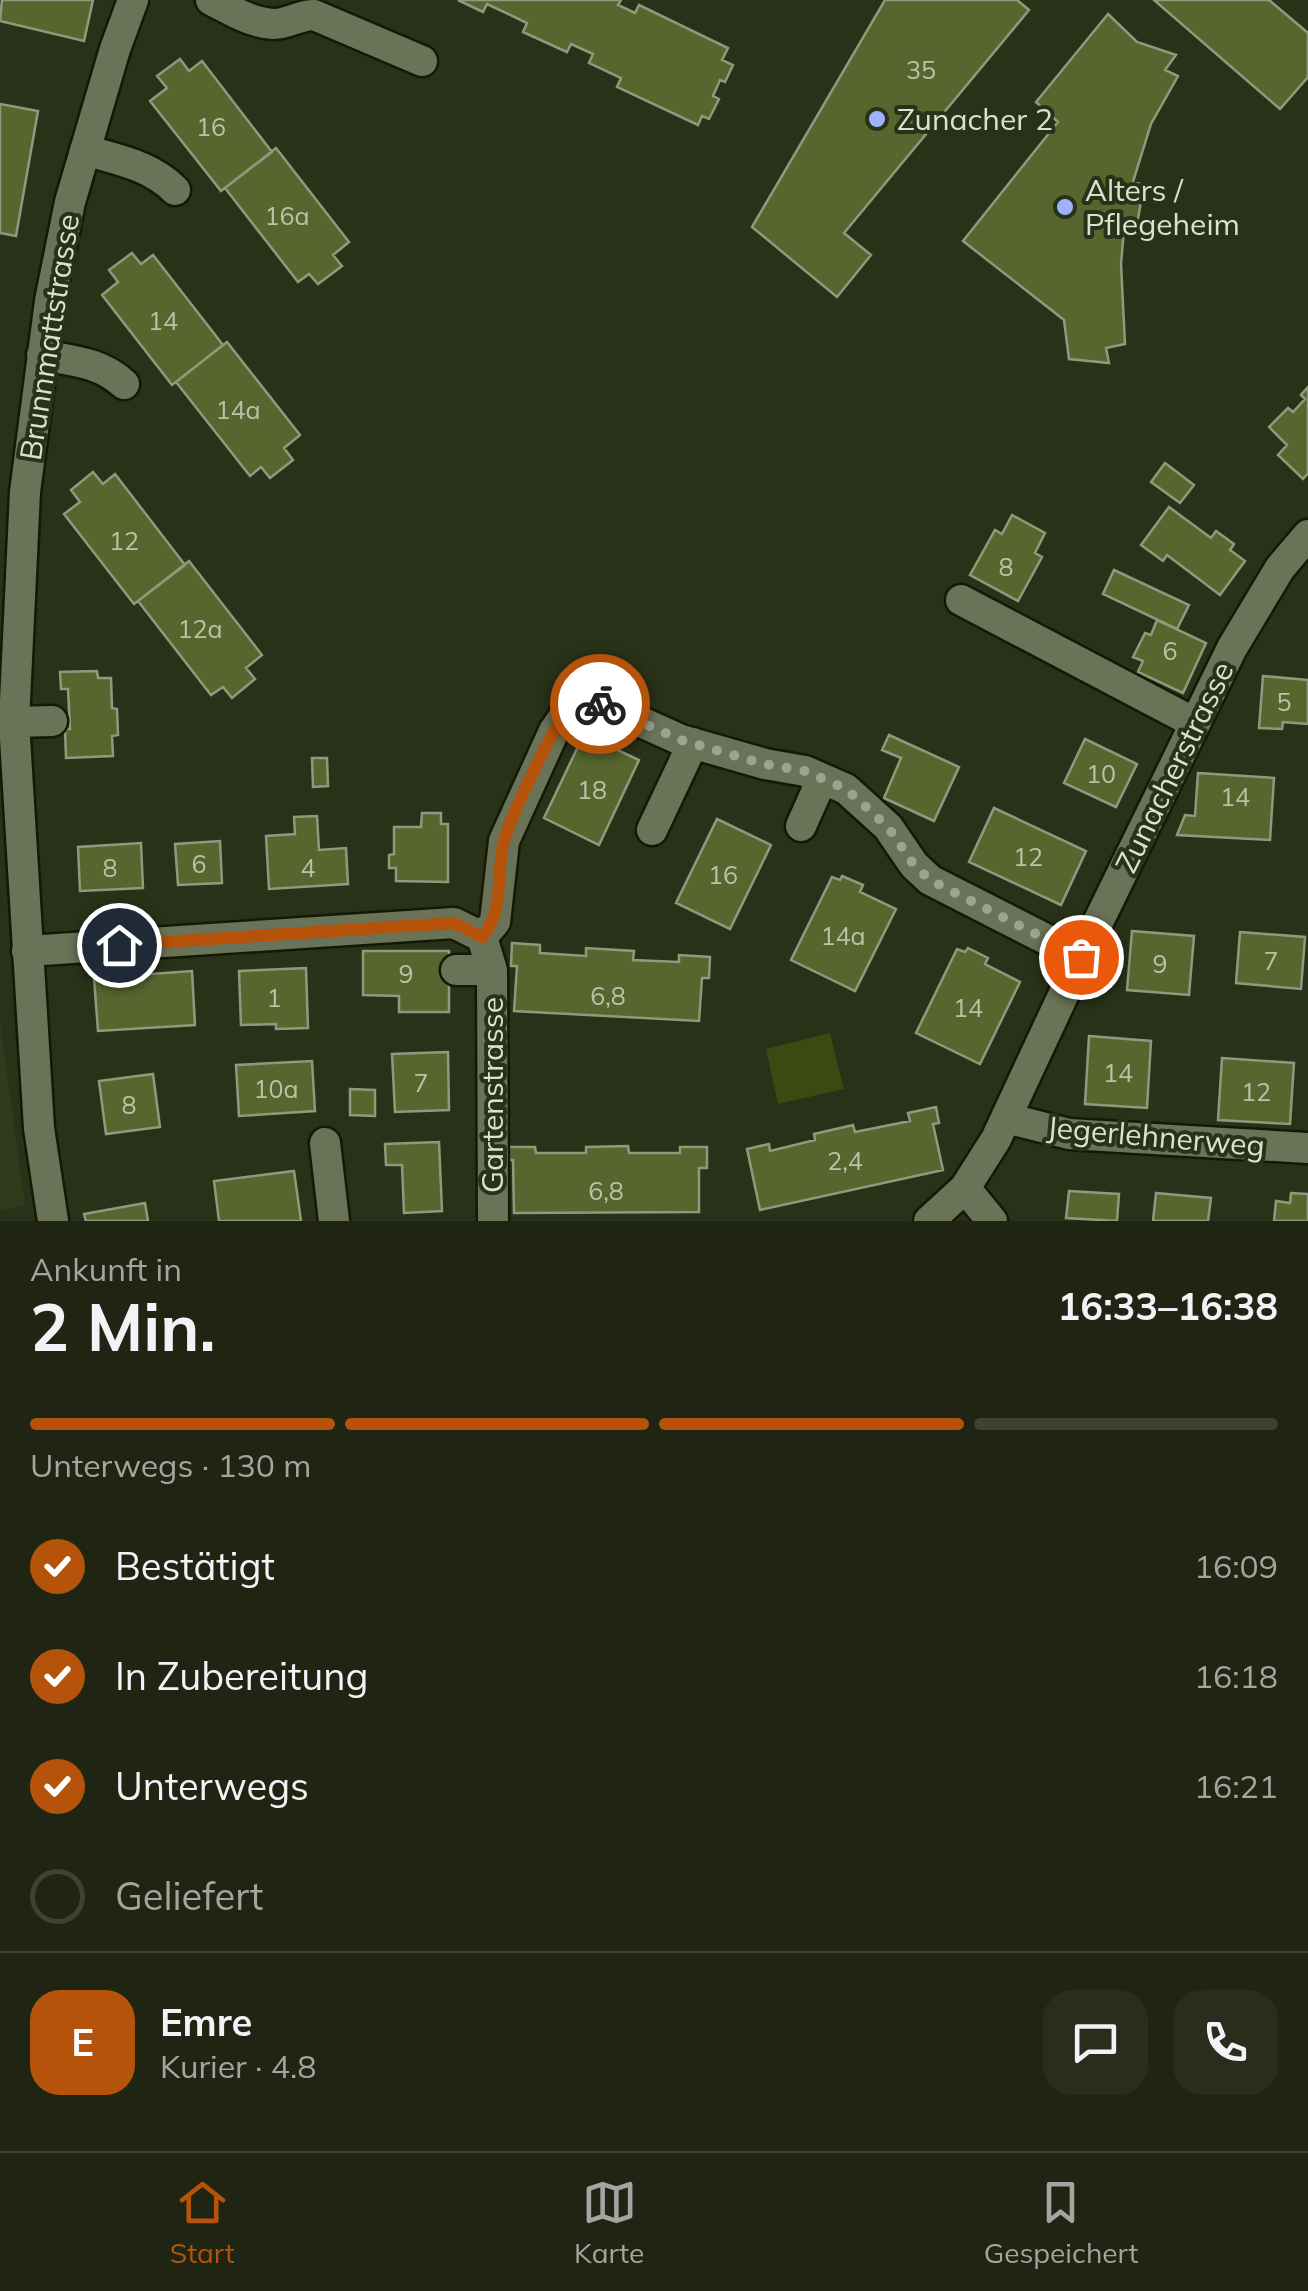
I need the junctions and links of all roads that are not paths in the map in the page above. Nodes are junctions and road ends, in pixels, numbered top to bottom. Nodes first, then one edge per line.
1 (134, 0) edge
2 (212, 0) edge
3 (422, 61) dead end
4 (85, 150) junction
5 (175, 190) dead end
6 (42, 355) junction
7 (124, 384) dead end
8 (1308, 534) edge
9 (961, 600) dead end
10 (52, 721) dead end
11 (14, 722) junction
12 (1194, 722) junction
13 (692, 744) junction
14 (822, 779) junction
15 (801, 826) dead end
16 (652, 830) dead end
17 (482, 937) junction
18 (27, 952) junction
19 (1081, 957) junction
20 (456, 970) dead end
21 (492, 970) junction
22 (1006, 1118) junction
23 (325, 1143) dead end
24 (1308, 1148) edge
25 (964, 1188) junction
26 (53, 1221) edge
27 (334, 1221) edge
28 (493, 1221) edge
29 (928, 1221) edge
30 (992, 1221) edge

1 - 4 street, Brunnmattstrasse
2 - 3 street
4 - 5 street
4 - 6 street, Brunnmattstrasse
6 - 7 street
6 - 11 street, Brunnmattstrasse
8 - 12 street, Zunacherstrasse
9 - 12 street
10 - 11 street
11 - 18 street, Brunnmattstrasse
12 - 19 street, Zunacherstrasse
13 - 14 street
13 - 16 street
13 - 17 street
14 - 15 street
14 - 19 street
17 - 18 street
17 - 21 street, Gartenstrasse
18 - 26 street, Brunnmattstrasse
19 - 22 street, Zunacherstrasse
20 - 21 street
21 - 28 street, Gartenstrasse
22 - 24 street, Jegerlehnerweg
22 - 25 street, Zunacherstrasse
23 - 27 street
25 - 29 street, Zunacherstrasse
25 - 30 street

